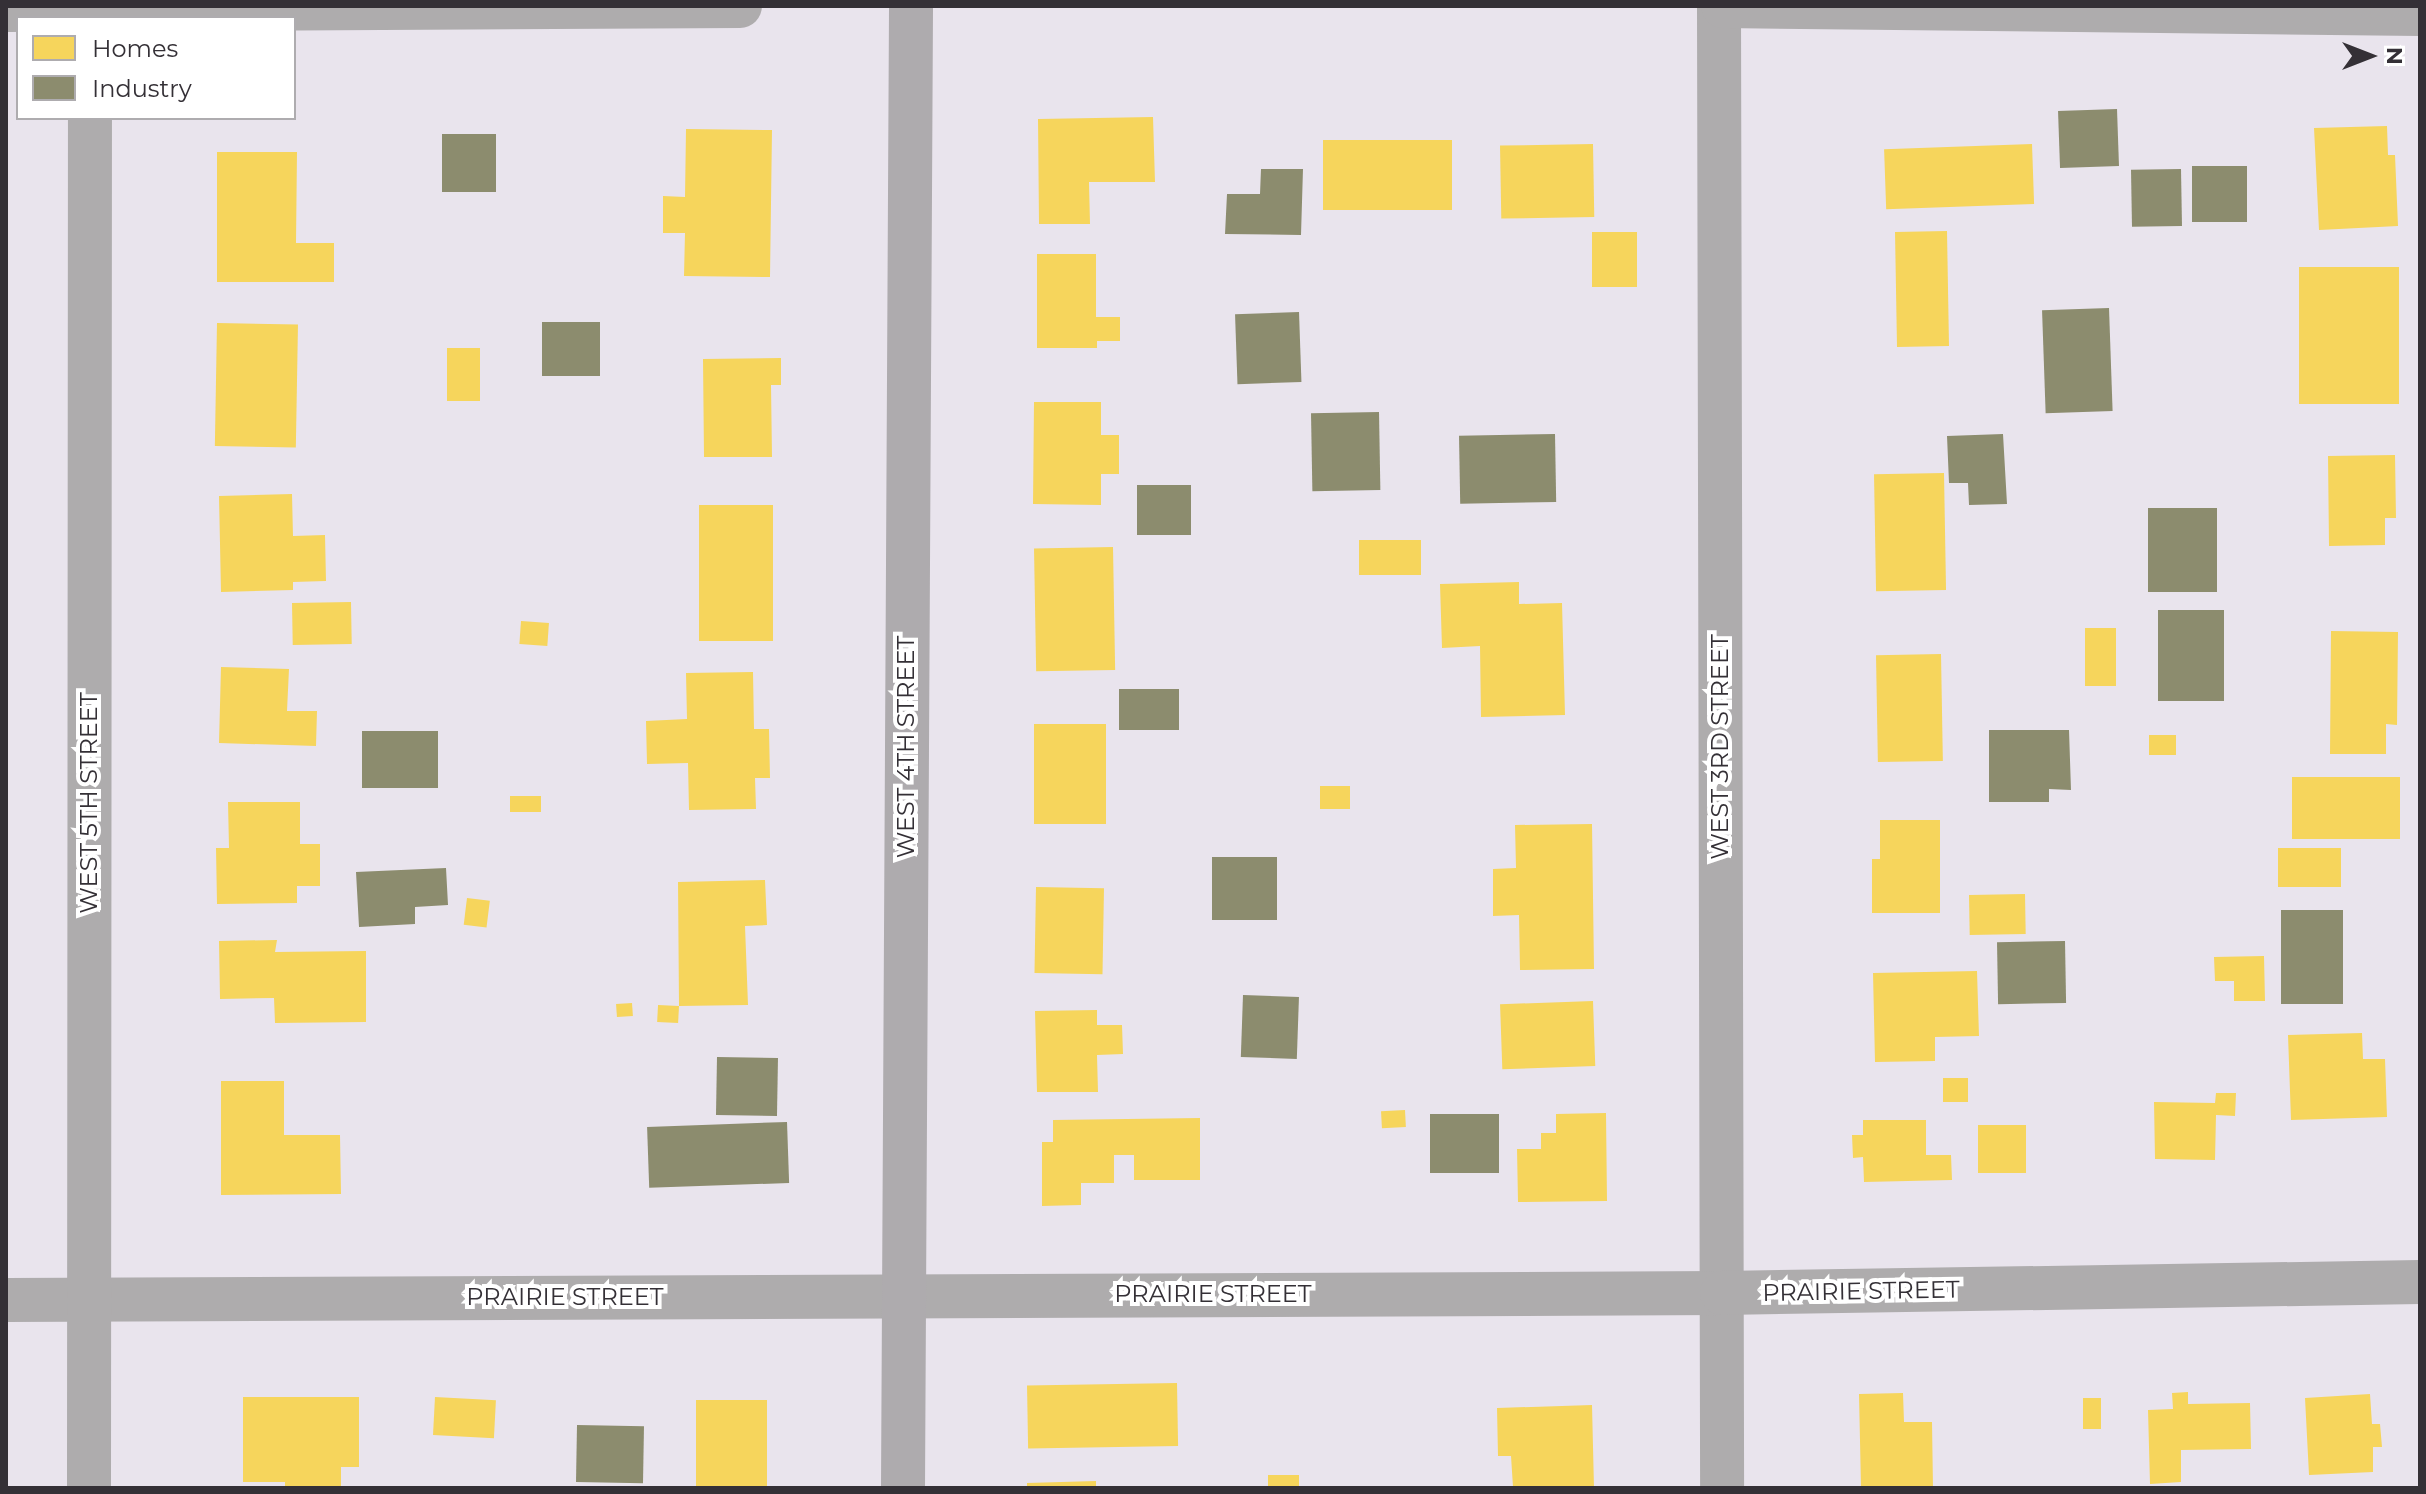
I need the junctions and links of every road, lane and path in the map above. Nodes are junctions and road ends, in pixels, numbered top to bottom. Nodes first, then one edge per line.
1 (740, 6) edge
2 (911, 6) edge
3 (1721, 6) edge
4 (6, 10) edge
5 (90, 12) edge
6 (2420, 14) edge
7 (90, 120) edge
8 (2420, 1282) edge
9 (1722, 1293) junction
10 (902, 1295) junction
11 (6, 1300) edge
12 (88, 1300) junction
13 (89, 1488) edge
14 (903, 1488) edge
15 (1722, 1488) edge

1 - 5 street
2 - 10 street, WEST 4TH STREET
3 - 6 street
3 - 9 street, WEST 3RD STREET
4 - 5 street
7 - 12 street, WEST 5TH STREET
8 - 9 street, PRAIRIE STREET
9 - 10 street, PRAIRIE STREET
9 - 15 street, WEST 3RD STREET
10 - 12 street, PRAIRIE STREET
10 - 14 street, WEST 4TH STREET
11 - 12 street, PRAIRIE STREET
12 - 13 street, WEST 5TH STREET

